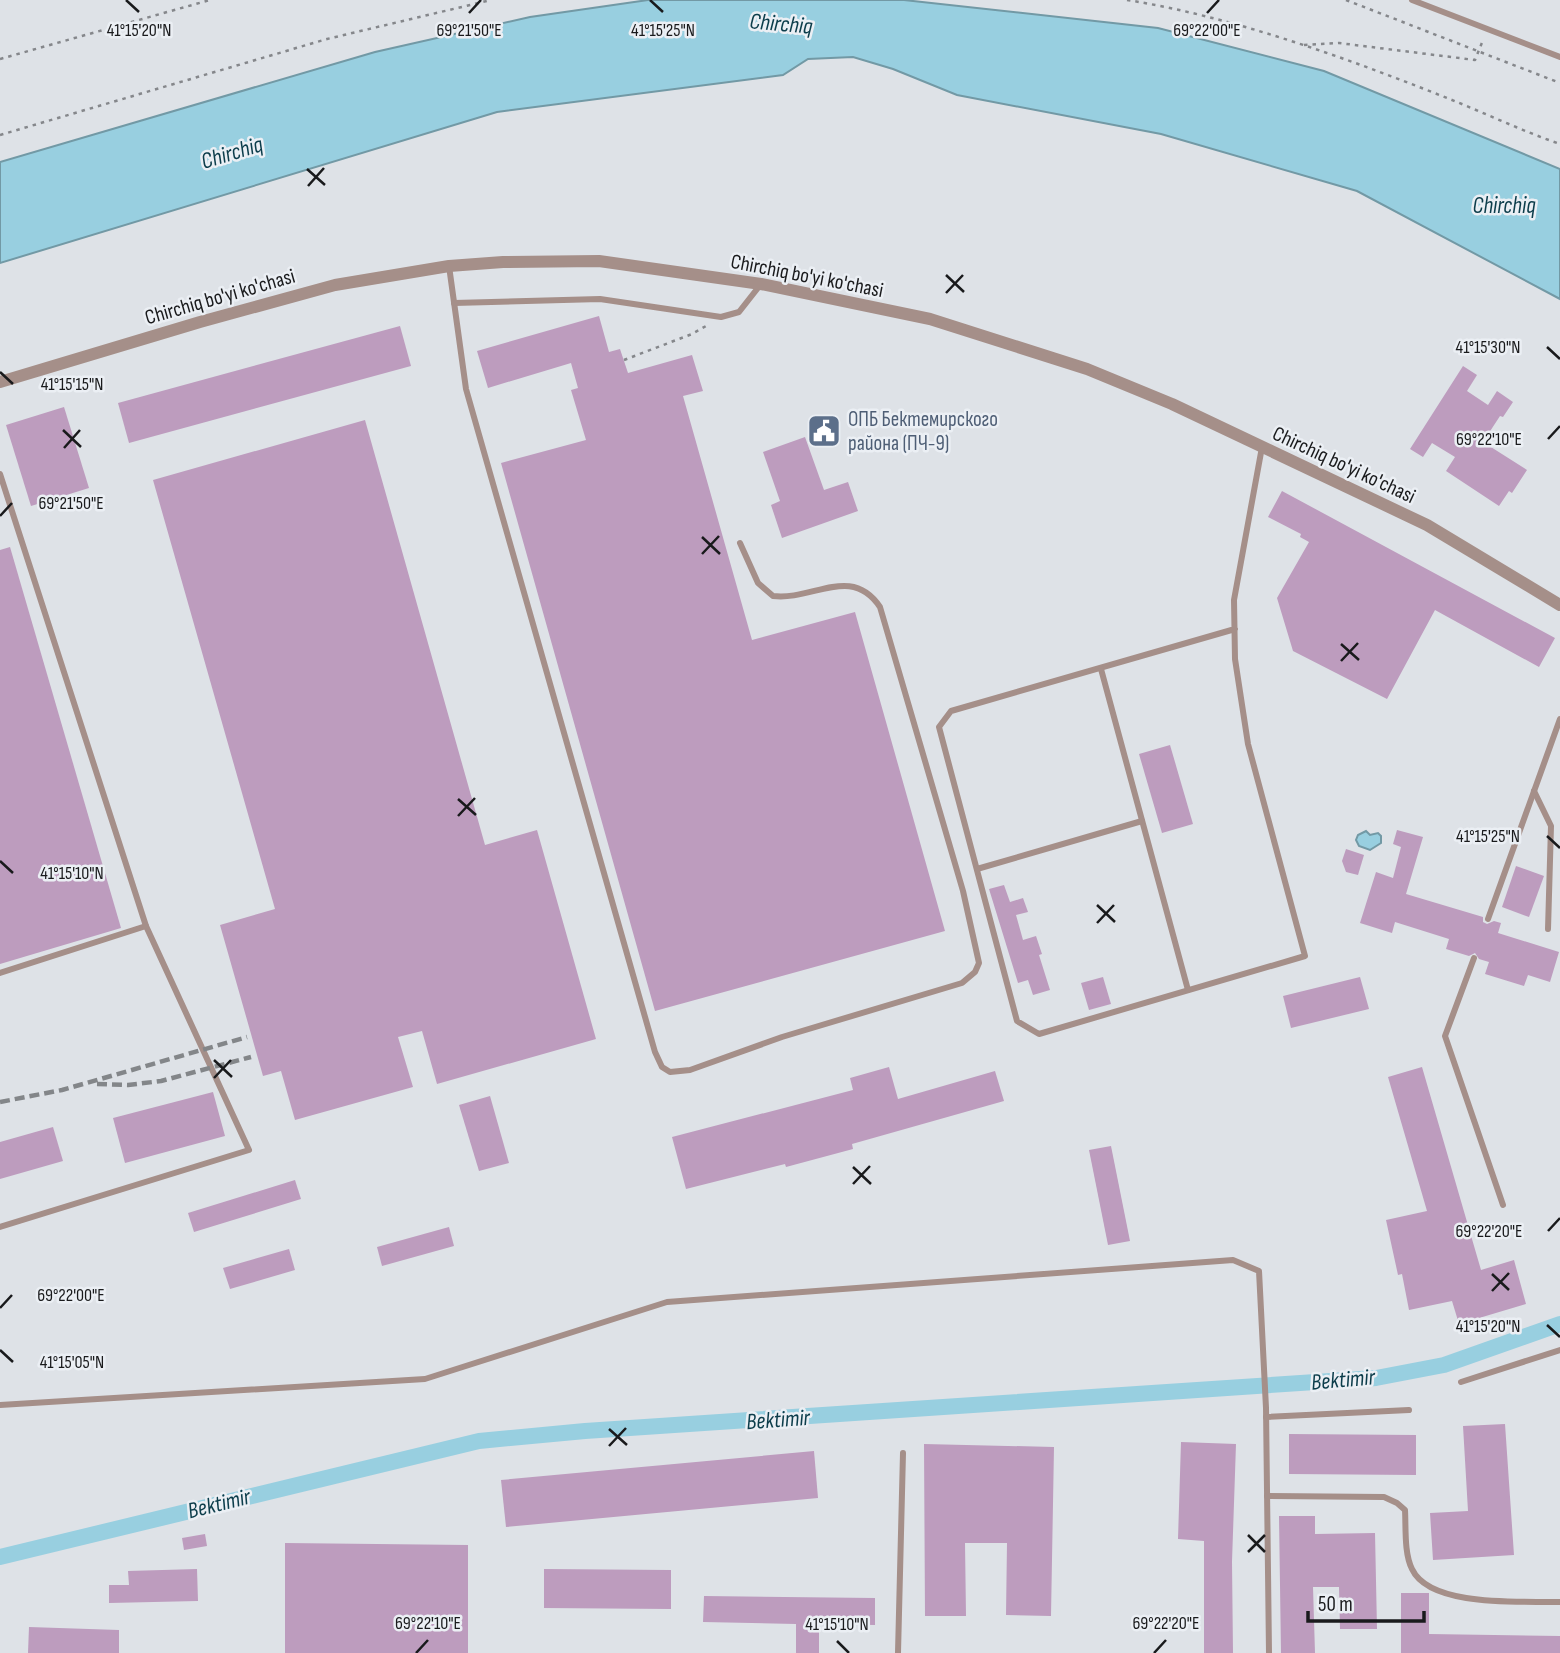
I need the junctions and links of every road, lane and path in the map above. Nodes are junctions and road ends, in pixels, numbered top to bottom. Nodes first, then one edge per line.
1 (210, 0) edge
2 (491, 0) edge
3 (1127, 0) edge
4 (1346, 0) edge
5 (1412, 0) edge
6 (1487, 28) junction
7 (1301, 45) junction
8 (1478, 52) junction
9 (1560, 57) edge
10 (0, 60) edge
11 (1560, 83) edge
12 (0, 135) edge
13 (1560, 144) edge
14 (449, 266) junction
15 (761, 284) junction
16 (454, 303) junction
17 (721, 317) junction
18 (624, 360) dead end
19 (0, 382) edge
20 (1262, 447) junction
21 (0, 474) edge
22 (740, 543) dead end
23 (1560, 605) edge
24 (1235, 629) junction
25 (1101, 669) junction
26 (1560, 719) edge
27 (1534, 791) junction
28 (1142, 821) junction
29 (977, 869) junction
30 (1488, 919) dead end
31 (146, 926) junction
32 (1548, 929) dead end
33 (1474, 958) dead end
34 (0, 973) edge
35 (1188, 990) junction
36 (1503, 1205) dead end
37 (0, 1227) edge
38 (1560, 1350) edge
39 (1461, 1382) dead end
40 (0, 1405) edge
41 (1409, 1410) dead end
42 (1266, 1417) junction
43 (902, 1453) dead end
44 (1267, 1496) junction
45 (1560, 1602) edge
46 (898, 1653) edge
47 (1269, 1653) edge

1 - 10 path
2 - 12 path
3 - 7 path
4 - 8 path
5 - 6 lane
6 - 8 path
6 - 9 lane
7 - 8 path
7 - 13 path
8 - 11 path
14 - 15 street, Chirchiq bo'yi ko'chasi
14 - 16 lane
14 - 19 street, Chirchiq bo'yi ko'chasi
15 - 17 lane
15 - 20 street, Chirchiq bo'yi ko'chasi
16 - 17 lane
16 - 22 lane
17 - 18 path
20 - 23 street, Chirchiq bo'yi ko'chasi
20 - 24 lane
21 - 31 lane
24 - 25 lane
24 - 35 lane
25 - 28 lane
25 - 29 lane
26 - 27 lane
27 - 30 lane
27 - 32 lane
28 - 29 lane
28 - 35 lane
29 - 35 lane
31 - 34 lane
31 - 37 lane
33 - 36 lane
38 - 39 lane
40 - 42 lane
41 - 42 lane
42 - 44 lane
43 - 46 lane
44 - 45 lane
44 - 47 lane

